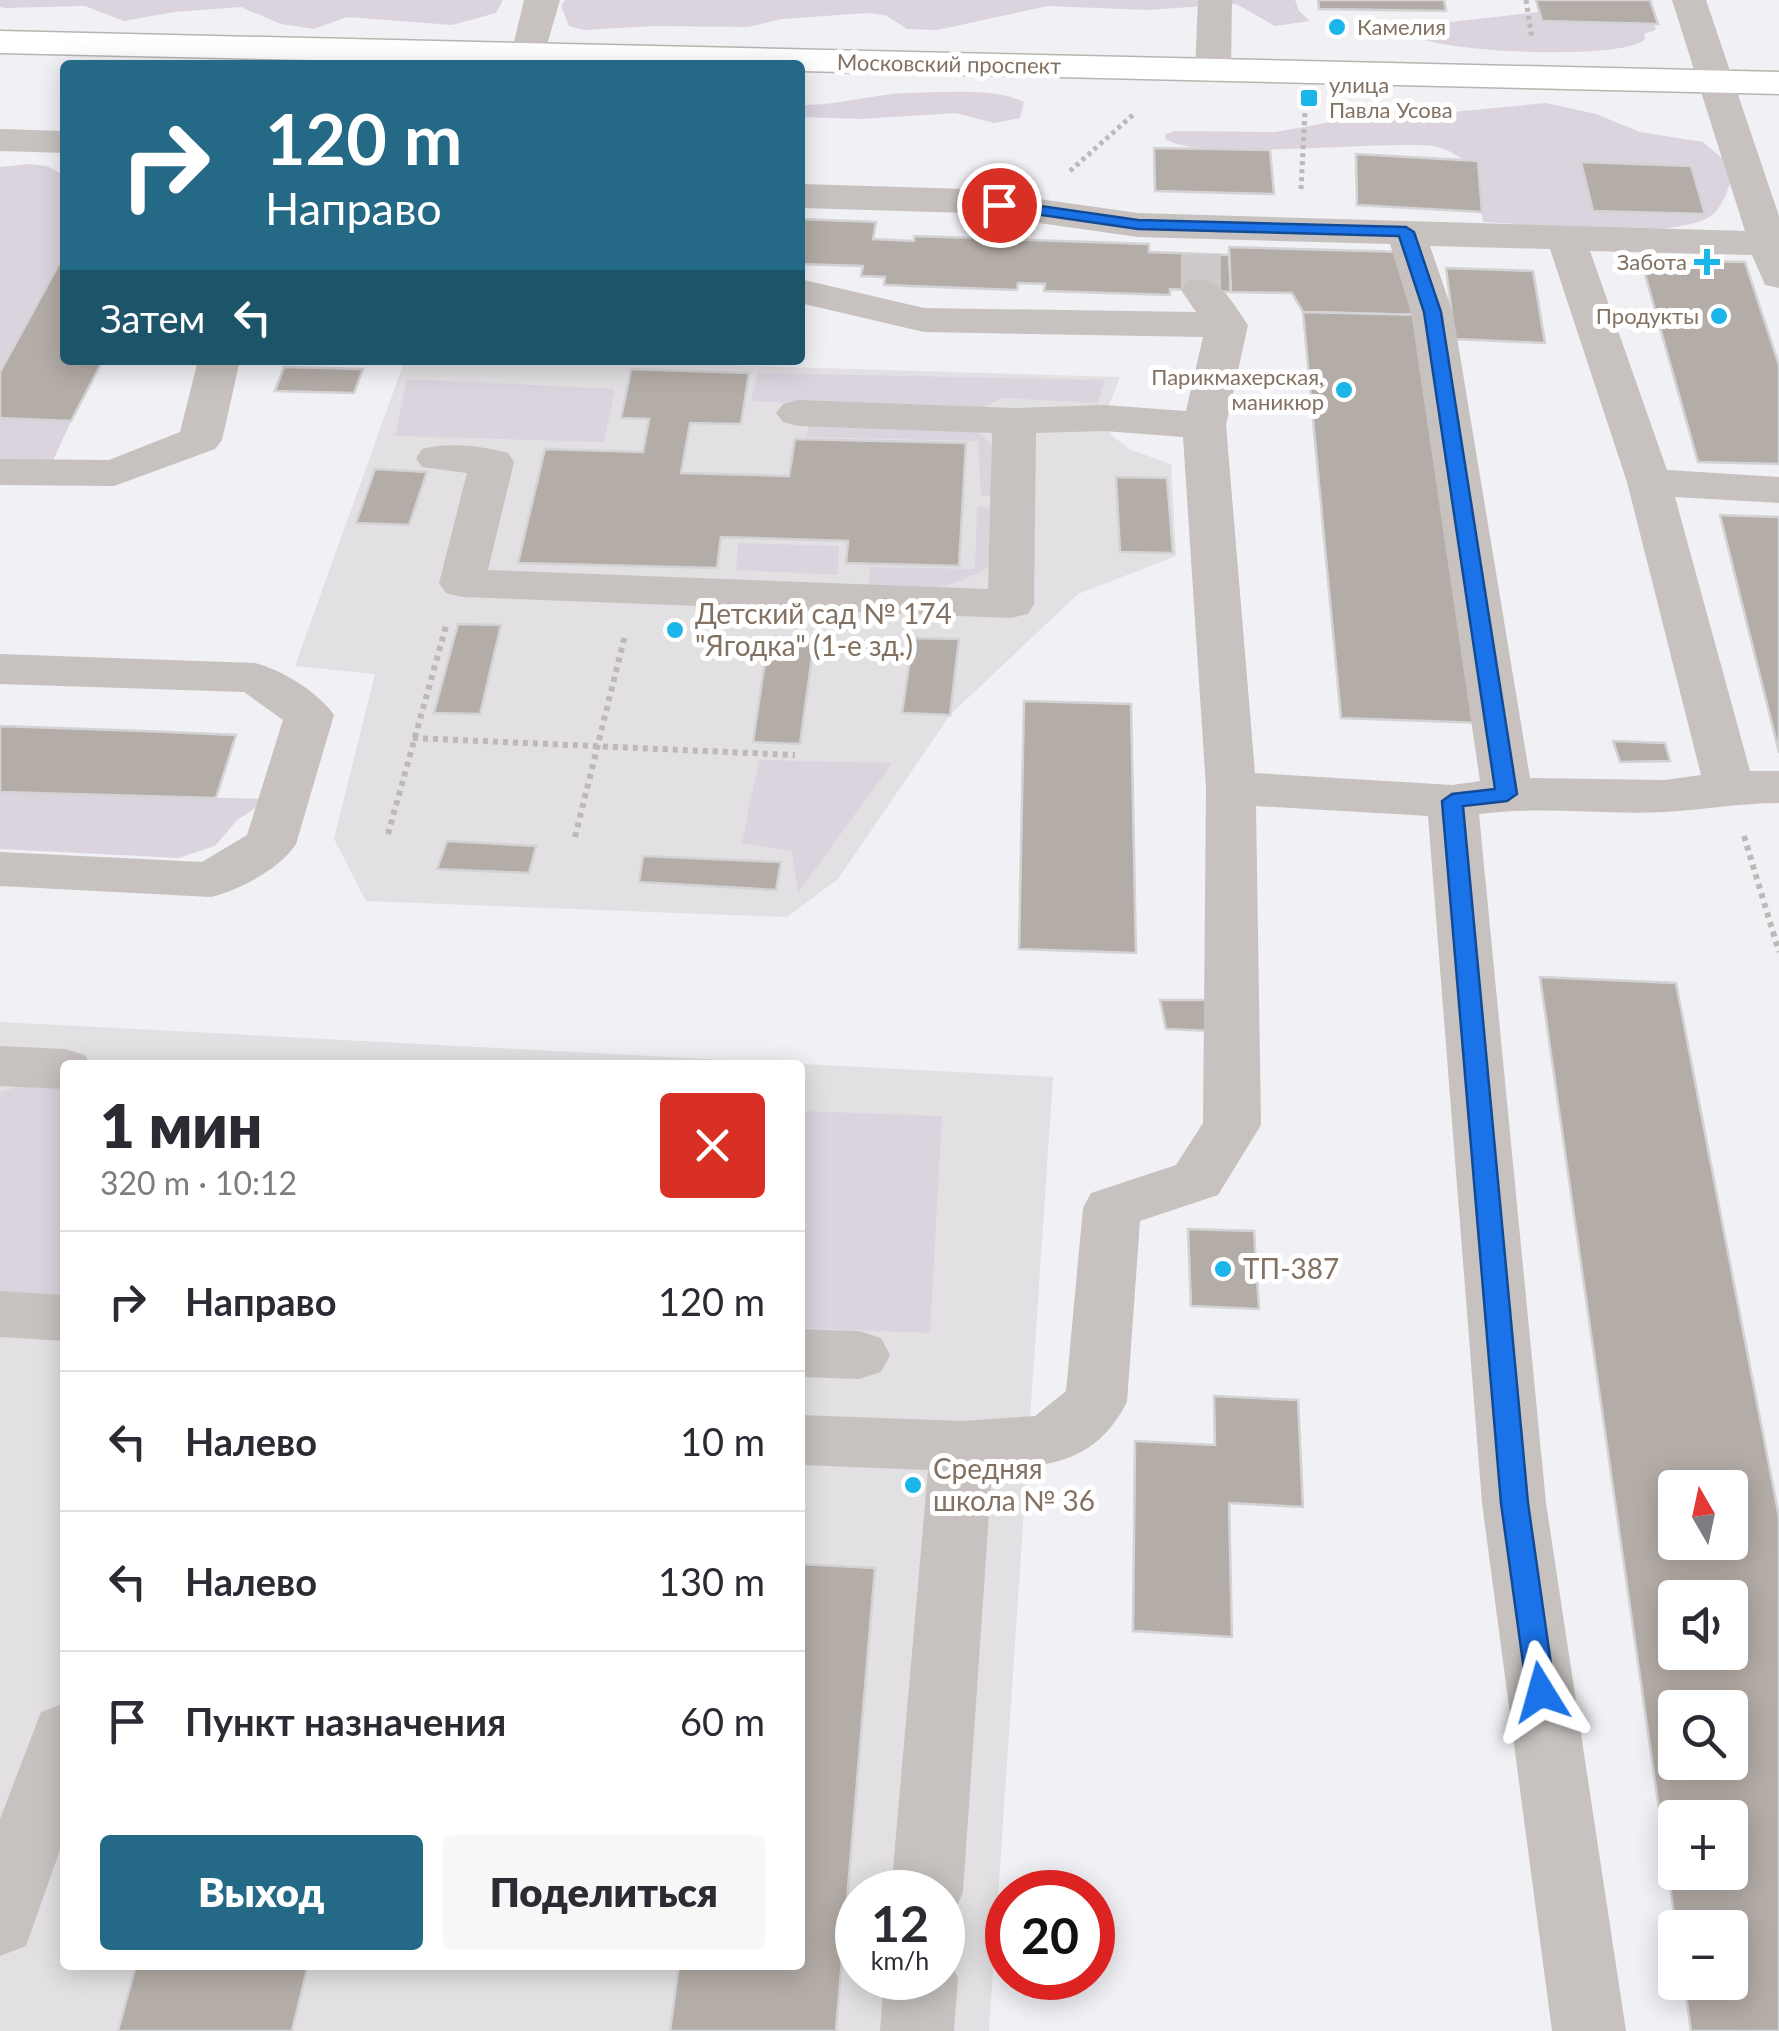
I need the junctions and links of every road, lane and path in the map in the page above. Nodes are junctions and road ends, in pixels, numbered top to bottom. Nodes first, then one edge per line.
1 (542, 0) edge
2 (1215, 0) edge
3 (1526, 0) edge
4 (1690, 0) edge
5 (0, 42) edge
6 (1534, 48) dead end
7 (528, 54) junction
8 (770, 60) edge
9 (805, 61) edge
10 (1213, 71) junction
11 (1717, 82) junction
12 (1779, 84) edge
13 (1305, 102) dead end
14 (1144, 105) dead end
15 (0, 140) edge
16 (60, 142) edge
17 (805, 160) edge
18 (930, 164) dead end
19 (805, 196) edge
20 (1028, 209) junction
21 (1299, 230) junction
22 (1406, 232) junction
23 (1566, 238) junction
24 (1774, 260) edge
25 (1208, 274) junction
26 (805, 292) edge
27 (218, 365) edge
28 (798, 413) dead end
29 (1014, 421) junction
30 (1204, 425) junction
31 (438, 458) dead end
32 (0, 472) edge
33 (1649, 482) junction
34 (1779, 490) edge
35 (462, 583) junction
36 (636, 590) junction
37 (0, 669) edge
38 (414, 738) junction
39 (597, 748) junction
40 (795, 755) dead end
41 (1729, 787) junction
42 (1779, 787) edge
43 (1232, 788) junction
44 (1480, 798) junction
45 (388, 834) dead end
46 (575, 838) dead end
47 (0, 868) edge
48 (1779, 952) edge
49 (0, 1314) edge
50 (60, 1318) edge
51 (805, 1352) edge
52 (860, 1355) dead end
53 (805, 1440) edge
54 (962, 1446) junction
55 (60, 1748) edge
56 (929, 1870) edge
57 (0, 1922) edge
58 (919, 2000) edge
59 (916, 2031) edge
60 (1590, 2031) edge

1 - 7 street
2 - 10 street
3 - 6 path
4 - 11 street
5 - 7 main road, Московский проспект
7 - 8 main road, Московский проспект
9 - 10 main road, Московский проспект
10 - 11 main road, Московский проспект
11 - 12 main road, Московский проспект
11 - 24 street
13 - 21 path
14 - 20 path
15 - 16 street
17 - 18 street
19 - 20 street
20 - 25 street
21 - 22 street
21 - 25 street
22 - 23 street
22 - 44 street
23 - 24 street
23 - 33 street
25 - 26 street
25 - 30 street
27 - 32 street
28 - 29 street
29 - 30 street
29 - 36 street
30 - 43 street
31 - 35 street
33 - 34 street
33 - 41 street
35 - 36 street
35 - 38 path
36 - 39 path
37 - 47 street
38 - 39 path
38 - 45 path
39 - 40 path
39 - 46 path
41 - 42 street
41 - 44 street
41 - 48 path
43 - 44 street
43 - 54 street
44 - 60 street
49 - 50 street
51 - 52 street
53 - 54 street
54 - 56 street
55 - 57 street
58 - 59 street

